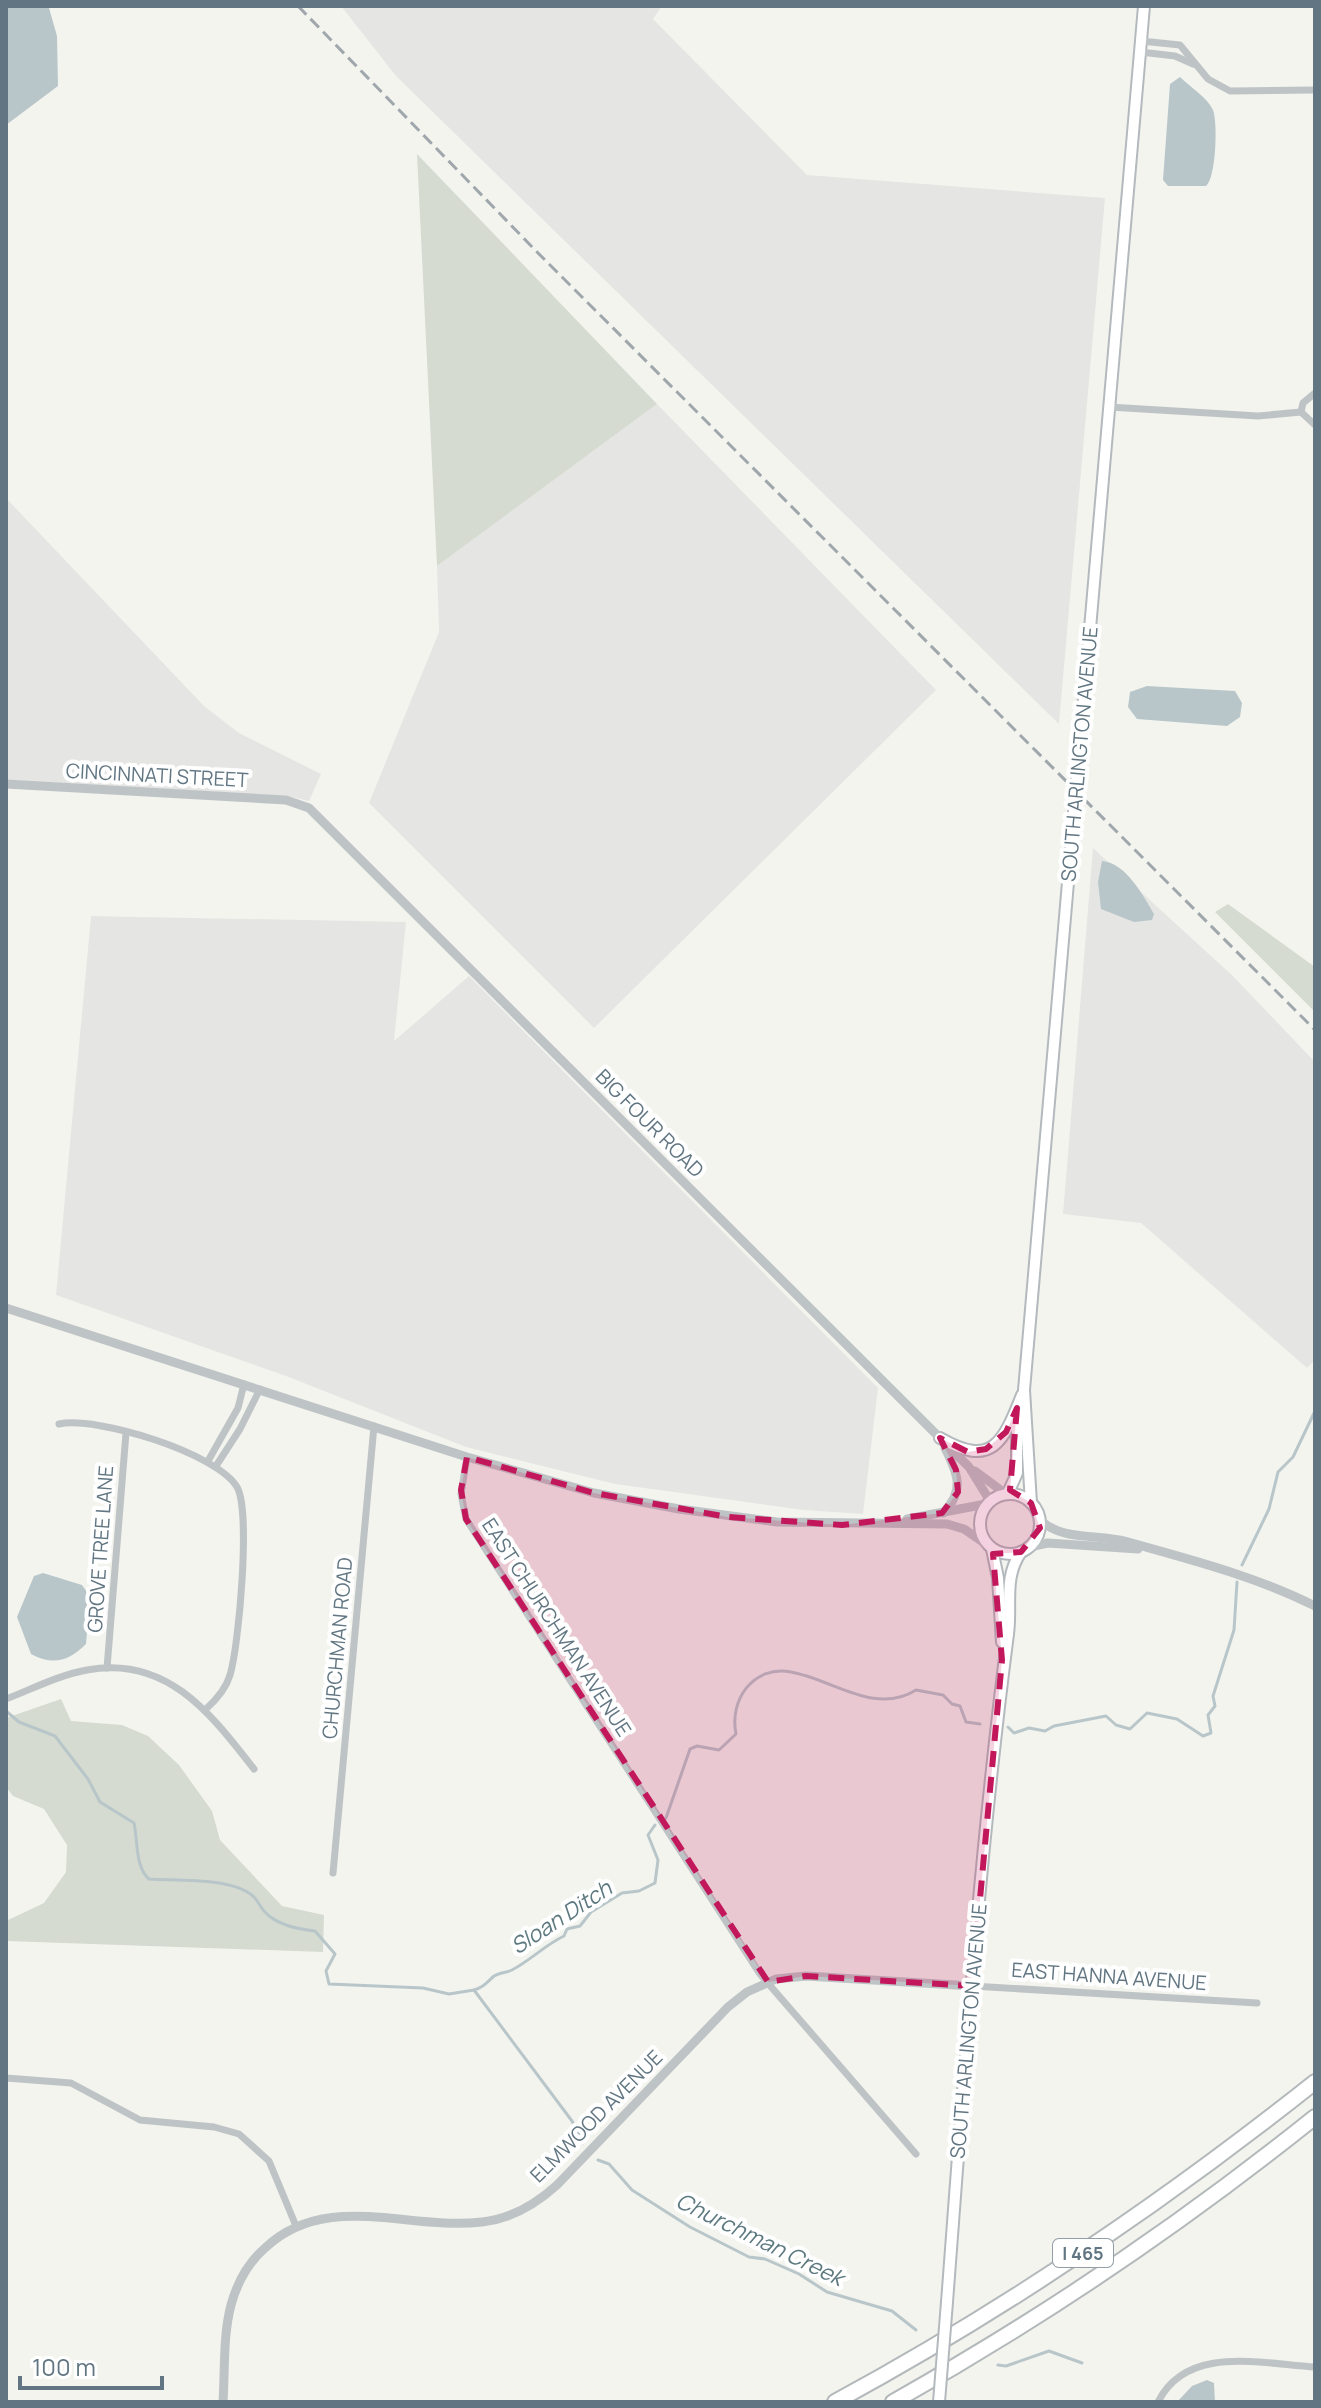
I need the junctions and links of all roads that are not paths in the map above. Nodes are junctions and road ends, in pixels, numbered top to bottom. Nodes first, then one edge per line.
1 (1144, 6) edge
2 (1140, 46) junction
3 (1315, 90) edge
4 (1315, 393) edge
5 (1109, 407) junction
6 (1301, 412) junction
7 (1315, 425) edge
8 (6, 784) edge
9 (305, 805) joint
10 (6, 1308) edge
11 (244, 1384) junction
12 (260, 1389) junction
13 (1024, 1390) junction
14 (1017, 1408) junction
15 (59, 1424) dead end
16 (374, 1426) junction
17 (126, 1433) junction
18 (940, 1438) junction
19 (467, 1457) junction
20 (212, 1464) junction
21 (969, 1467) junction
22 (1007, 1494) junction
23 (988, 1502) junction
24 (1031, 1503) junction
25 (942, 1513) junction
26 (1040, 1520) junction
27 (842, 1525) junction
28 (989, 1546) junction
29 (1150, 1549) junction
30 (1025, 1550) junction
31 (1315, 1606) edge
32 (1002, 1660) junction
33 (107, 1668) junction
34 (6, 1699) edge
35 (206, 1709) junction
36 (254, 1769) dead end
37 (333, 1873) dead end
38 (768, 1982) junction
39 (972, 1986) junction
40 (1257, 2003) dead end
41 (6, 2078) edge
42 (1315, 2082) edge
43 (1315, 2117) edge
44 (916, 2154) dead end
45 (296, 2226) junction
46 (1315, 2367) edge
47 (223, 2402) edge
48 (835, 2402) edge
49 (893, 2402) edge
50 (939, 2402) edge
51 (1158, 2402) edge

1 - 2 main road, SOUTH ARLINGTON AVENUE
2 - 3 street
2 - 5 main road, SOUTH ARLINGTON AVENUE
4 - 6 street
5 - 6 street
5 - 13 main road, SOUTH ARLINGTON AVENUE
6 - 7 street
8 - 9 street, CINCINNATI STREET
9 - 18 street, BIG FOUR ROAD
10 - 11 street
11 - 12 street
11 - 20 street
12 - 16 street
12 - 20 street
13 - 14 main road
13 - 24 main road, SOUTH ARLINGTON AVENUE
14 - 18 main road
14 - 22 main road
15 - 17 street
16 - 19 street
16 - 37 street, CHURCHMAN ROAD
17 - 20 street
17 - 33 street, GROVE TREE LANE
18 - 21 street, BIG FOUR ROAD
18 - 25 street
19 - 27 street
19 - 38 street, EAST CHURCHMAN AVENUE
20 - 35 street
21 - 22 street, BIG FOUR ROAD
21 - 23 street, BIG FOUR ROAD
22 - 23 main road
22 - 24 main road
23 - 25 street
23 - 28 main road
24 - 26 main road
25 - 27 street
26 - 29 street
26 - 30 main road
27 - 28 street
28 - 30 main road
28 - 32 main road, SOUTH ARLINGTON AVENUE
29 - 30 street
29 - 31 street
30 - 32 main road, SOUTH ARLINGTON AVENUE
32 - 39 main road, SOUTH ARLINGTON AVENUE
33 - 34 street
33 - 35 street
35 - 36 street
38 - 39 street, EAST HANNA AVENUE
38 - 44 street, EAST CHURCHMAN AVENUE
38 - 45 street, ELMWOOD AVENUE
39 - 40 street, EAST HANNA AVENUE
39 - 50 main road, SOUTH ARLINGTON AVENUE, bridge
41 - 45 street
42 - 48 highway, I 465
43 - 49 highway, I 465
45 - 47 street, ELMWOOD AVENUE
46 - 51 street

